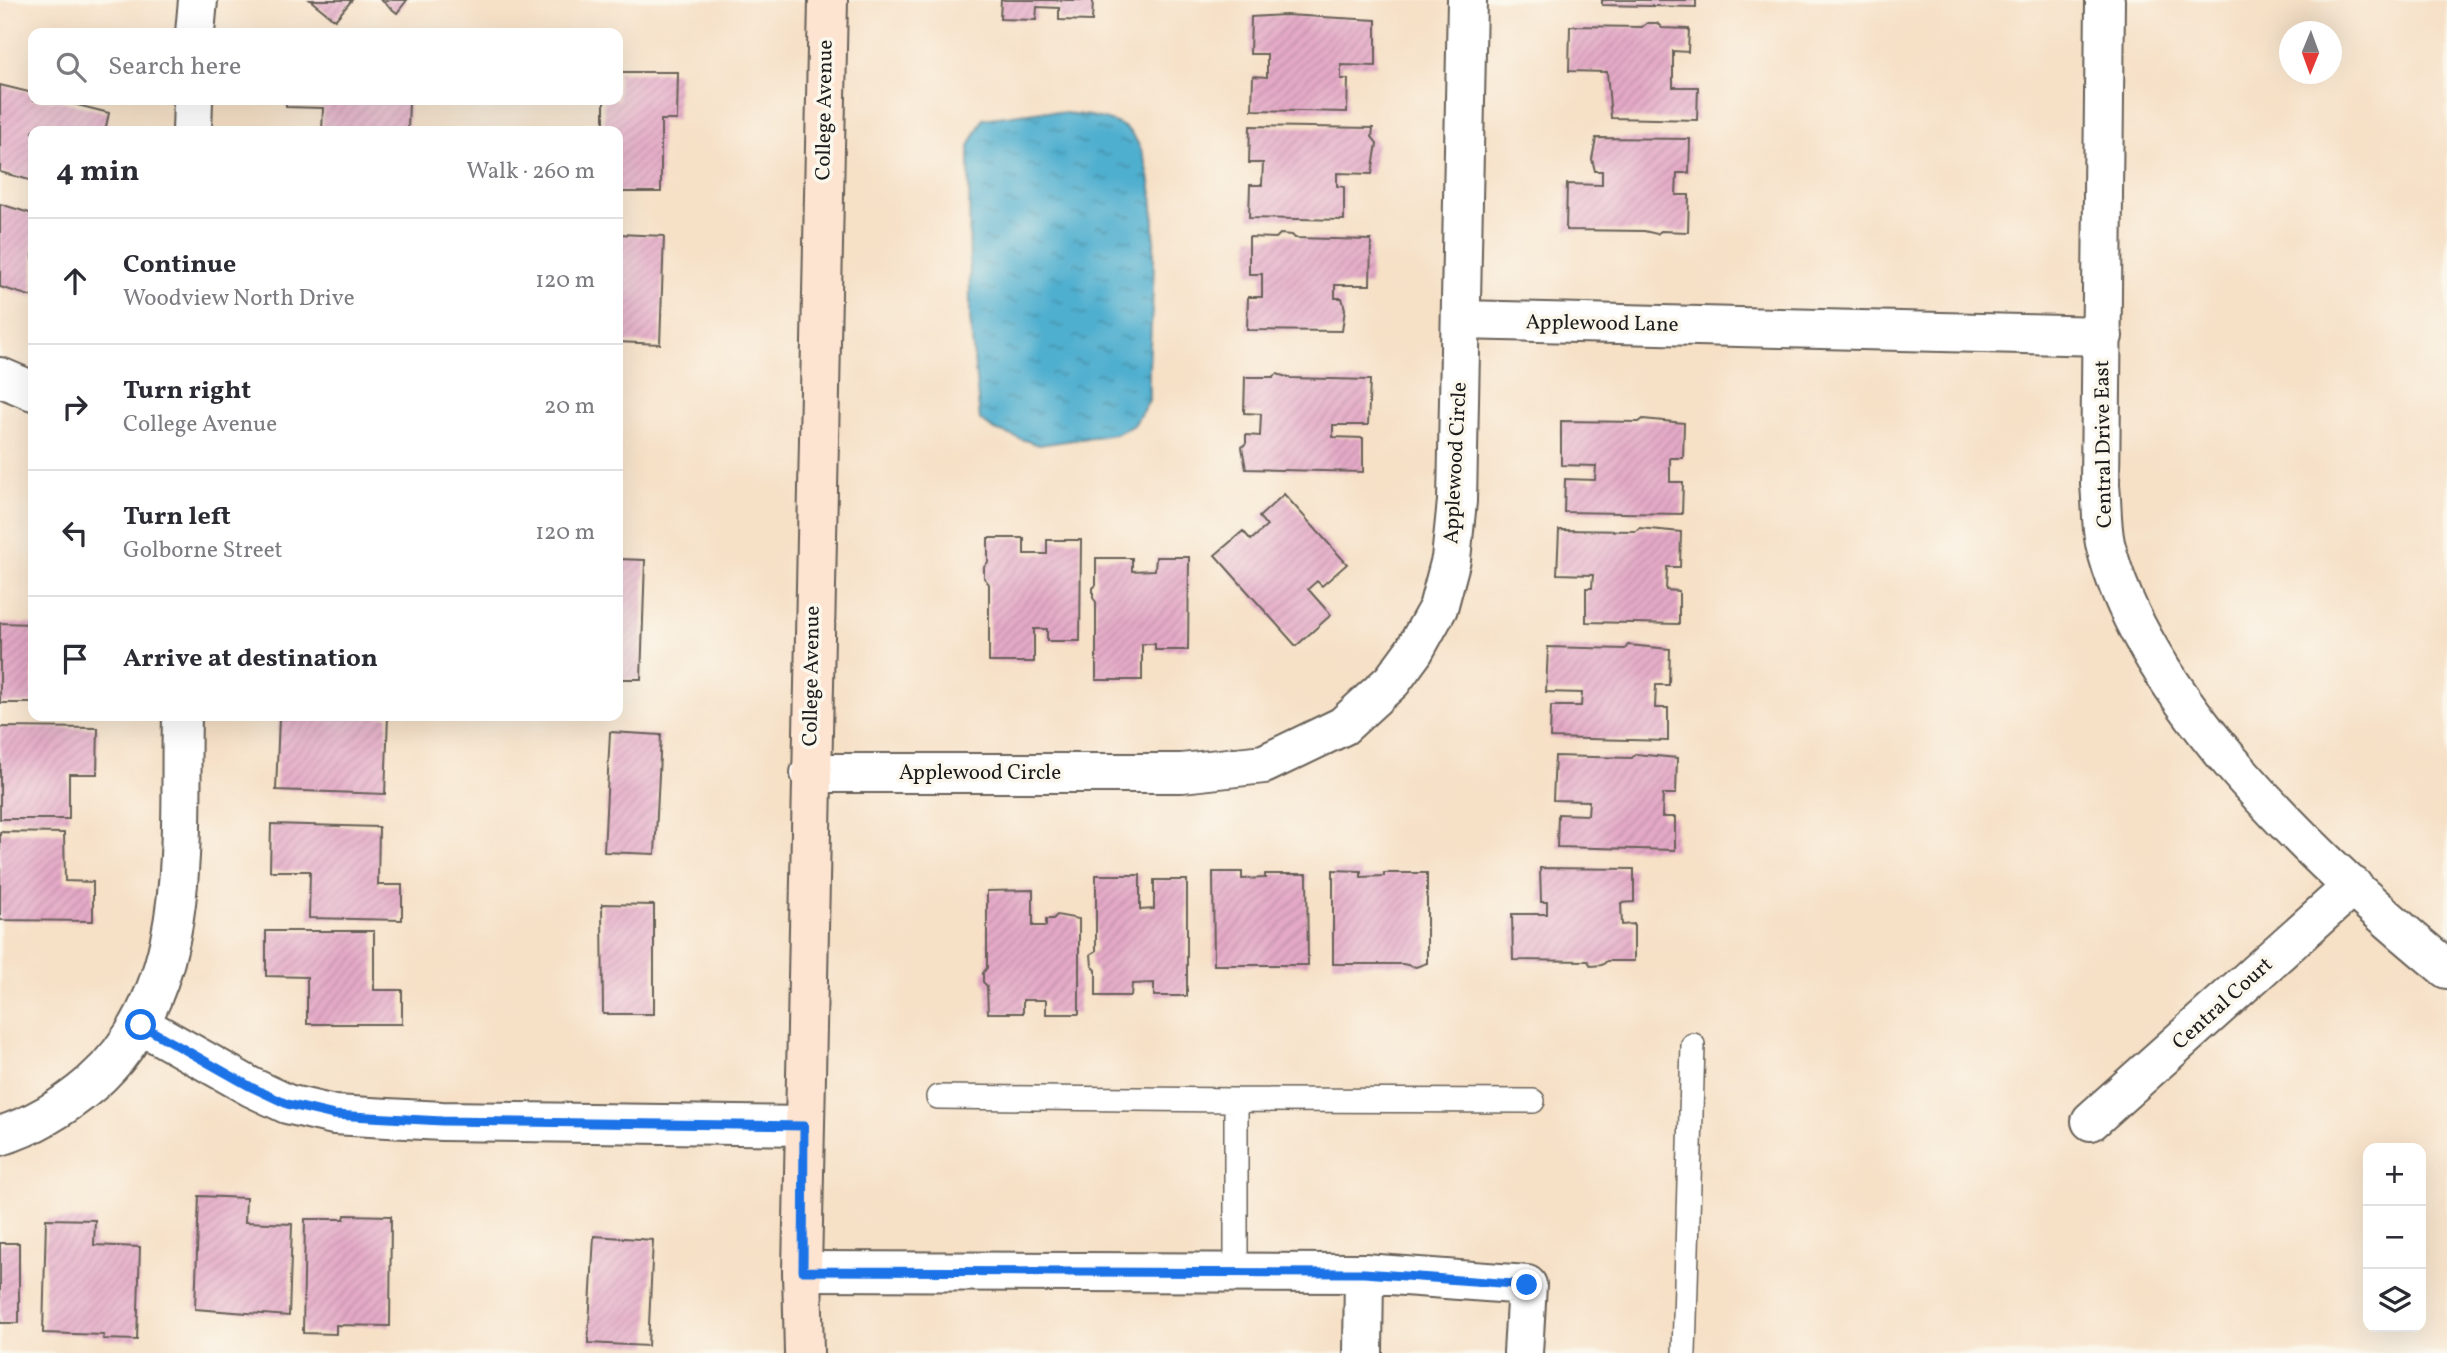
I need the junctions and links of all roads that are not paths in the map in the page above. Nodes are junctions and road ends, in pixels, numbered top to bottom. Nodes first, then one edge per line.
1 (198, 0) edge
2 (828, 0) edge
3 (1467, 0) edge
4 (2105, 0) edge
5 (195, 28) edge
6 (193, 105) edge
7 (192, 126) edge
8 (1461, 320) junction
9 (2103, 335) junction
10 (0, 377) edge
11 (28, 389) edge
12 (182, 721) edge
13 (810, 773) junction
14 (2353, 886) junction
15 (2447, 969) edge
16 (141, 1025) junction
17 (1693, 1045) dead end
18 (938, 1097) dead end
19 (1236, 1100) junction
20 (1533, 1101) dead end
21 (2091, 1121) dead end
22 (804, 1126) junction
23 (0, 1136) edge
24 (803, 1271) junction
25 (1364, 1273) junction
26 (1236, 1274) junction
27 (804, 1353) edge
28 (1363, 1353) edge
29 (1523, 1353) edge
30 (1684, 1353) edge

1 - 5 street
2 - 13 main road, College Avenue
3 - 8 street, Applewood Circle
4 - 9 street, Central Drive East
6 - 7 street
8 - 9 street, Applewood Lane
8 - 13 street, Applewood Circle
9 - 14 street, Central Drive East
10 - 11 street
12 - 16 street
13 - 22 main road, College Avenue
14 - 15 street, Central Drive East
14 - 21 street, Central Court
16 - 22 street
16 - 23 street
17 - 30 lane
18 - 19 lane
19 - 20 lane
19 - 26 lane
22 - 24 main road, College Avenue
24 - 26 street
24 - 27 main road, College Avenue
25 - 26 street
25 - 28 street
25 - 29 street

